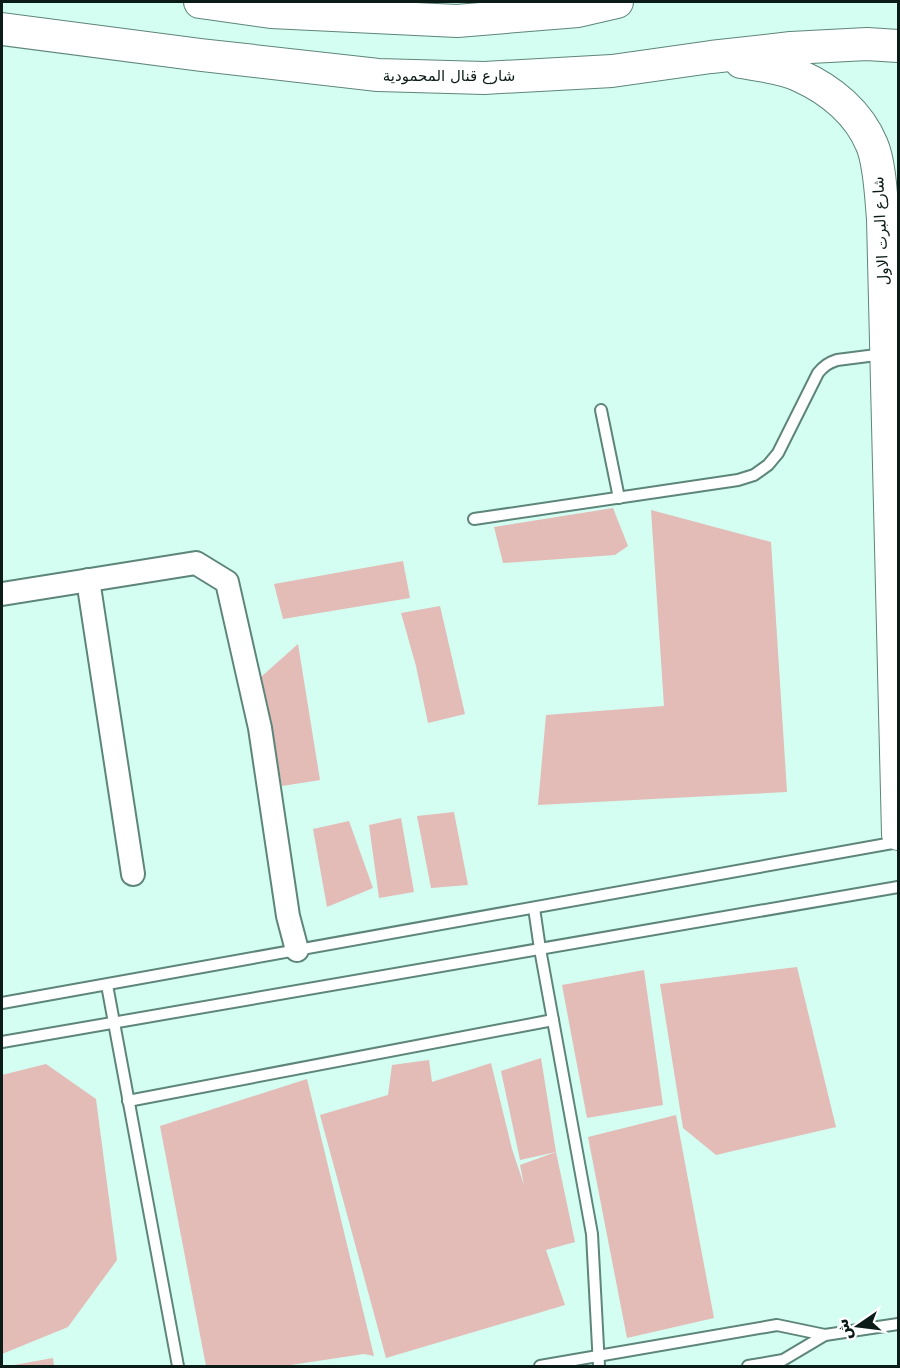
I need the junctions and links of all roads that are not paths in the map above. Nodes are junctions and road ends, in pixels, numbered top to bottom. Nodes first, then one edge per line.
1 (200, 2) edge
2 (617, 2) edge
3 (2, 29) edge
4 (898, 46) edge
5 (711, 57) junction
6 (886, 354) junction
7 (601, 410) dead end
8 (619, 498) junction
9 (474, 519) dead end
10 (88, 580) junction
11 (2, 594) edge
12 (896, 691) edge
13 (898, 834) edge
14 (898, 842) edge
15 (133, 874) dead end
16 (898, 887) edge
17 (534, 908) junction
18 (540, 949) junction
19 (297, 950) junction
20 (107, 984) junction
21 (2, 1004) edge
22 (553, 1020) junction
23 (114, 1023) junction
24 (2, 1042) edge
25 (129, 1101) junction
26 (898, 1324) edge
27 (825, 1335) junction
28 (598, 1362) edge
29 (178, 1366) edge
30 (540, 1366) edge
31 (748, 1366) edge

1 - 2 main road
3 - 5 main road, شارع قنال المحمودية
4 - 5 main road, شارع قنال المحمودية
5 - 6 main road, شارع البرت الاول
6 - 8 lane
6 - 12 main road, شارع البرت الاول
7 - 8 lane
8 - 9 lane
10 - 11 street
10 - 15 street
10 - 19 street
12 - 13 main road, شارع البرت الاول
14 - 17 lane
16 - 18 lane
17 - 18 lane
17 - 19 lane
18 - 22 lane
18 - 23 lane
19 - 20 lane
20 - 21 lane
20 - 23 lane
22 - 25 lane
22 - 28 lane
23 - 24 lane
23 - 25 lane
25 - 29 lane
26 - 27 lane
27 - 28 lane
27 - 31 lane
28 - 30 lane

